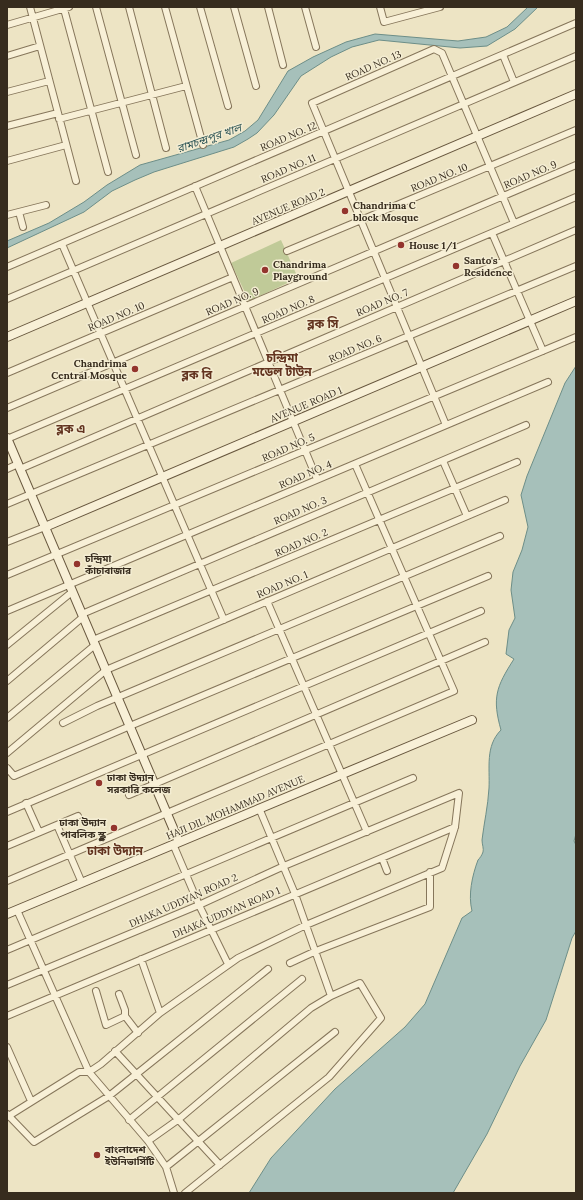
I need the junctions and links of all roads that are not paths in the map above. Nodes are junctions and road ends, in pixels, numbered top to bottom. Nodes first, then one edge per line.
1 (30, 7) edge
2 (96, 7) edge
3 (129, 7) edge
4 (165, 7) edge
5 (200, 7) edge
6 (234, 7) edge
7 (268, 7) edge
8 (305, 7) edge
9 (380, 7) edge
10 (440, 7) edge
11 (66, 8) edge
12 (32, 17) junction
13 (576, 23) edge
14 (7, 25) edge
15 (40, 46) junction
16 (316, 47) dead end
17 (503, 55) junction
18 (7, 56) edge
19 (576, 56) edge
20 (283, 65) dead end
21 (452, 76) junction
22 (49, 81) junction
23 (514, 82) junction
24 (186, 86) junction
25 (256, 86) dead end
26 (7, 92) edge
27 (576, 94) edge
28 (152, 95) junction
29 (122, 102) junction
30 (464, 104) junction
31 (228, 106) dead end
32 (91, 111) junction
33 (59, 116) junction
34 (7, 126) edge
35 (576, 130) edge
36 (324, 132) junction
37 (477, 136) junction
38 (66, 145) junction
39 (203, 145) dead end
40 (166, 148) dead end
41 (136, 155) dead end
42 (335, 159) junction
43 (7, 161) edge
44 (576, 165) edge
45 (490, 167) junction
46 (108, 172) dead end
47 (76, 181) dead end
48 (195, 186) junction
49 (348, 191) junction
50 (503, 196) junction
51 (576, 196) edge
52 (46, 205) dead end
53 (19, 212) junction
54 (207, 214) junction
55 (7, 215) edge
56 (361, 220) junction
57 (514, 223) junction
58 (23, 227) dead end
59 (576, 230) edge
60 (492, 232) junction
61 (62, 244) junction
62 (220, 246) junction
63 (287, 251) dead end
64 (374, 251) junction
65 (504, 261) junction
66 (576, 266) edge
67 (7, 267) edge
68 (74, 270) junction
69 (233, 277) junction
70 (385, 278) junction
71 (517, 291) junction
72 (7, 299) edge
73 (576, 301) edge
74 (88, 303) junction
75 (245, 306) junction
76 (397, 307) junction
77 (530, 321) junction
78 (101, 333) junction
79 (256, 333) junction
80 (409, 336) junction
81 (7, 337) edge
82 (576, 337) edge
83 (542, 351) junction
84 (113, 362) junction
85 (268, 362) junction
86 (422, 366) junction
87 (7, 373) edge
88 (548, 382) dead end
89 (125, 389) junction
90 (280, 390) junction
91 (434, 396) junction
92 (7, 408) edge
93 (138, 418) junction
94 (293, 421) junction
95 (446, 425) junction
96 (526, 425) dead end
97 (7, 439) edge
98 (149, 445) junction
99 (305, 450) junction
100 (443, 461) junction
101 (517, 462) dead end
102 (355, 464) junction
103 (19, 466) junction
104 (7, 469) edge
105 (162, 476) junction
106 (317, 480) junction
107 (455, 489) junction
108 (368, 493) junction
109 (31, 494) junction
110 (505, 500) dead end
111 (7, 504) edge
112 (175, 505) junction
113 (466, 516) junction
114 (380, 520) junction
115 (45, 526) junction
116 (187, 534) junction
117 (500, 536) dead end
118 (7, 542) edge
119 (392, 548) junction
120 (56, 554) junction
121 (200, 563) junction
122 (7, 575) edge
123 (488, 576) dead end
124 (404, 577) junction
125 (69, 584) junction
126 (212, 591) junction
127 (72, 592) junction
128 (267, 601) junction
129 (417, 606) junction
130 (7, 611) edge
131 (481, 611) dead end
132 (82, 615) junction
133 (224, 620) junction
134 (280, 630) junction
135 (429, 634) junction
136 (485, 642) dead end
137 (94, 643) junction
138 (7, 645) edge
139 (292, 658) junction
140 (441, 661) junction
141 (106, 670) junction
142 (7, 682) edge
143 (304, 686) junction
144 (118, 698) junction
145 (316, 715) junction
146 (7, 718) edge
147 (472, 720) dead end
148 (63, 723) dead end
149 (130, 726) junction
150 (329, 744) junction
151 (7, 752) edge
152 (142, 754) junction
153 (7, 768) edge
154 (342, 773) junction
155 (413, 778) dead end
156 (154, 784) junction
157 (129, 795) dead end
158 (26, 803) junction
159 (355, 803) junction
160 (259, 808) junction
161 (7, 812) edge
162 (167, 813) junction
163 (78, 816) dead end
164 (57, 825) junction
165 (455, 827) junction
166 (39, 832) junction
167 (367, 832) junction
168 (272, 838) junction
169 (176, 843) junction
170 (7, 846) edge
171 (69, 854) junction
172 (382, 858) junction
173 (284, 866) junction
174 (387, 871) dead end
175 (430, 872) junction
176 (186, 874) junction
177 (7, 881) edge
178 (82, 883) junction
179 (295, 894) junction
180 (199, 905) junction
181 (17, 910) junction
182 (7, 914) edge
183 (306, 925) junction
184 (211, 930) junction
185 (31, 940) junction
186 (7, 950) edge
187 (316, 951) junction
188 (140, 959) junction
189 (290, 963) dead end
190 (228, 964) junction
191 (268, 969) dead end
192 (45, 970) junction
193 (302, 979) dead end
194 (7, 986) edge
195 (96, 992) dead end
196 (119, 994) dead end
197 (55, 995) junction
198 (331, 996) junction
199 (160, 1012) junction
200 (7, 1016) edge
201 (125, 1016) junction
202 (335, 1032) dead end
203 (138, 1033) junction
204 (7, 1047) edge
205 (115, 1051) junction
206 (90, 1072) junction
207 (136, 1074) junction
208 (157, 1095) junction
209 (109, 1096) junction
210 (31, 1101) junction
211 (8, 1116) edge
212 (179, 1119) junction
213 (129, 1120) junction
214 (148, 1141) junction
215 (197, 1141) junction
216 (220, 1165) junction
217 (166, 1167) junction
218 (174, 1193) edge
219 (185, 1193) edge

1 - 12 street
2 - 29 street
3 - 28 street
4 - 24 street
5 - 31 street
6 - 25 street
7 - 20 street
8 - 16 street
9 - 10 street
11 - 12 street
11 - 32 street
12 - 14 street
12 - 15 street
13 - 17 street, ROAD NO. 12
15 - 18 street
15 - 22 street
17 - 21 street, ROAD NO. 12
17 - 23 street
19 - 23 street, ROAD NO. 11
21 - 30 street
21 - 36 street, ROAD NO. 12
21 - 36 street, ROAD NO. 13
22 - 26 street
22 - 33 street
23 - 30 street, ROAD NO. 11
24 - 28 street
24 - 39 street
27 - 37 street, AVENUE ROAD 2
28 - 29 street
28 - 40 street
29 - 32 street
29 - 41 street
30 - 37 street
30 - 42 street, ROAD NO. 11
32 - 33 street
32 - 46 street
33 - 34 street
33 - 38 street
35 - 45 street, ROAD NO. 10
36 - 42 street
36 - 48 street, ROAD NO. 12
37 - 45 street
37 - 49 street, AVENUE ROAD 2
38 - 43 street
38 - 47 street
42 - 49 street
42 - 54 street, ROAD NO. 11
44 - 50 street, ROAD NO. 9
45 - 50 street
45 - 56 street, ROAD NO. 10
48 - 54 street
48 - 61 street, ROAD NO. 12
49 - 56 street
49 - 62 street, AVENUE ROAD 2
50 - 57 street
50 - 64 street, ROAD NO. 9
51 - 57 street, ROAD NO. 8
52 - 53 street
53 - 55 street
53 - 58 street
54 - 62 street
54 - 68 street, ROAD NO. 11
56 - 63 street, ROAD NO. 10
56 - 64 street
57 - 60 street, ROAD NO. 8
59 - 65 street, ROAD NO. 7
60 - 65 street
60 - 70 street, ROAD NO. 8
61 - 67 street, ROAD NO. 12
61 - 68 street
62 - 69 street
62 - 74 street, AVENUE ROAD 2
64 - 70 street
64 - 75 street, ROAD NO. 9
65 - 71 street
65 - 76 street, ROAD NO. 7
66 - 71 street, ROAD NO. 6
68 - 72 street, ROAD NO. 11
68 - 74 street
69 - 75 street
69 - 78 street, ROAD NO. 10
70 - 76 street
70 - 79 street, ROAD NO. 8
71 - 77 street
71 - 80 street, ROAD NO. 6
73 - 77 street, AVENUE ROAD 1
74 - 78 street
74 - 81 street, AVENUE ROAD 2
75 - 79 street
75 - 84 street, ROAD NO. 9
76 - 80 street
76 - 85 street, ROAD NO. 7
77 - 83 street
77 - 86 street, AVENUE ROAD 1
78 - 84 street
78 - 87 street, ROAD NO. 10
79 - 85 street
79 - 89 street, ROAD NO. 8
80 - 86 street
80 - 90 street, ROAD NO. 6
82 - 83 street, ROAD NO. 5
83 - 91 street, ROAD NO. 5
84 - 89 street
84 - 92 street, ROAD NO. 9
85 - 90 street
85 - 93 street, ROAD NO. 7
86 - 91 street
86 - 94 street, AVENUE ROAD 1
88 - 95 street, ROAD NO. 4
89 - 93 street
89 - 97 street, ROAD NO. 8
90 - 94 street
90 - 98 street, ROAD NO. 6
91 - 95 street
91 - 99 street, ROAD NO. 5
93 - 98 street
93 - 103 street, ROAD NO. 7
94 - 99 street
94 - 105 street, AVENUE ROAD 1
95 - 102 street, ROAD NO. 4
96 - 100 street, ROAD NO. 3
97 - 103 street
98 - 105 street
98 - 109 street, ROAD NO. 6
99 - 106 street
99 - 112 street, ROAD NO. 5
100 - 107 street
100 - 108 street, ROAD NO. 3
101 - 107 street, ROAD NO. 2
102 - 106 street, ROAD NO. 4
102 - 108 street
103 - 104 street, ROAD NO. 7
103 - 109 street
105 - 112 street
105 - 115 street, AVENUE ROAD 1
106 - 116 street, ROAD NO. 4
107 - 113 street
107 - 114 street, ROAD NO. 2
108 - 114 street
108 - 121 street, ROAD NO. 3
109 - 111 street, ROAD NO. 6
109 - 115 street
110 - 113 street, ROAD NO. 1
112 - 116 street
112 - 120 street, ROAD NO. 5
113 - 119 street, ROAD NO. 1
114 - 119 street
114 - 126 street, ROAD NO. 2
115 - 118 street
115 - 120 street
116 - 121 street
116 - 125 street, ROAD NO. 4
117 - 124 street
119 - 124 street
119 - 128 street, ROAD NO. 1
120 - 122 street, ROAD NO. 5
120 - 125 street
121 - 126 street
121 - 132 street, ROAD NO. 3
123 - 129 street
124 - 129 street
124 - 134 street
125 - 127 street
125 - 130 street, ROAD NO. 4
126 - 133 street
126 - 137 street, ROAD NO. 2
127 - 132 street
127 - 138 street
128 - 133 street, ROAD NO. 1
128 - 134 street
129 - 135 street
129 - 139 street
131 - 135 street
132 - 137 street
132 - 142 street, ROAD NO. 3
133 - 141 street, ROAD NO. 1
134 - 139 street
134 - 144 street
135 - 140 street
135 - 143 street
136 - 140 street
137 - 141 street
137 - 146 street, ROAD NO. 2
139 - 143 street
139 - 149 street
140 - 145 street
140 - 150 street
141 - 144 street
141 - 151 street, ROAD NO. 1
143 - 145 street
143 - 152 street
144 - 148 street
144 - 149 street
145 - 150 street
145 - 156 street
147 - 154 street, HAJI DIL MOHAMMAD AVENUE
149 - 152 street
149 - 153 street
150 - 154 street
150 - 162 street
152 - 156 street
152 - 158 street
154 - 159 street
154 - 160 street, HAJI DIL MOHAMMAD AVENUE
155 - 159 street
156 - 157 street
156 - 162 street
158 - 161 street
158 - 166 street
159 - 167 street
159 - 168 street
160 - 168 street
160 - 169 street, HAJI DIL MOHAMMAD AVENUE
162 - 169 street
162 - 171 street
163 - 164 street
164 - 166 street
164 - 171 street
165 - 167 street, DHAKA UDDYAN ROAD 2
165 - 172 street, DHAKA UDDYAN ROAD 1
165 - 175 street
166 - 170 street
167 - 173 street, DHAKA UDDYAN ROAD 2
168 - 173 street
168 - 176 street
169 - 176 street
169 - 178 street, HAJI DIL MOHAMMAD AVENUE
171 - 177 street
171 - 178 street
172 - 174 street
172 - 179 street, DHAKA UDDYAN ROAD 1
173 - 179 street
173 - 180 street, DHAKA UDDYAN ROAD 2
175 - 183 street
175 - 187 street
176 - 180 street
176 - 185 street
178 - 181 street, HAJI DIL MOHAMMAD AVENUE
179 - 183 street
179 - 184 street, DHAKA UDDYAN ROAD 1
180 - 184 street
180 - 192 street, DHAKA UDDYAN ROAD 2
181 - 182 street, HAJI DIL MOHAMMAD AVENUE
181 - 185 street
183 - 187 street
183 - 190 street
184 - 188 street, DHAKA UDDYAN ROAD 1
184 - 190 street
185 - 186 street
185 - 192 street
187 - 189 street
187 - 198 street
188 - 197 street, DHAKA UDDYAN ROAD 1
188 - 199 street
190 - 199 street
191 - 207 street
192 - 194 street, DHAKA UDDYAN ROAD 2
192 - 197 street
193 - 208 street
195 - 201 street
196 - 201 street
197 - 200 street, DHAKA UDDYAN ROAD 1
197 - 206 street
198 - 212 street
198 - 216 street
199 - 203 street
201 - 203 street
202 - 215 street
203 - 205 street
204 - 210 street
205 - 206 street
205 - 207 street
206 - 209 street
206 - 210 street
207 - 208 street
207 - 209 street
208 - 212 street
208 - 213 street
209 - 211 street
209 - 213 street
210 - 211 street
212 - 214 street
212 - 215 street
213 - 214 street
214 - 217 street
215 - 216 street
215 - 217 street
216 - 219 street
217 - 218 street

